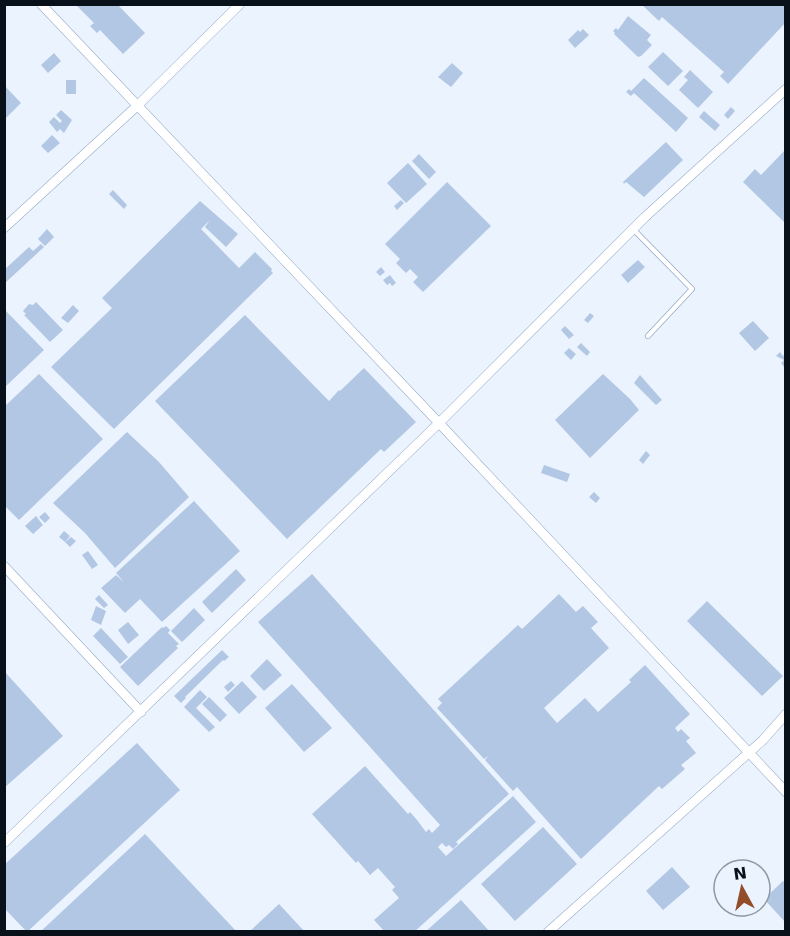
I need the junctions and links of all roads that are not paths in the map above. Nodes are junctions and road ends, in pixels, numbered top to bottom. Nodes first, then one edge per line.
1 (41, 4) edge
2 (240, 4) edge
3 (786, 89) edge
4 (137, 106) junction
5 (4, 228) edge
6 (633, 229) junction
7 (648, 336) dead end
8 (439, 423) junction
9 (4, 566) edge
10 (141, 712) junction
11 (786, 714) edge
12 (747, 753) junction
13 (786, 792) edge
14 (4, 843) edge
15 (548, 932) edge

1 - 4 street
2 - 4 street
3 - 6 street
4 - 5 street
4 - 8 street
6 - 7 lane
6 - 8 street
8 - 10 street
8 - 12 street
9 - 10 street
10 - 14 street
11 - 12 street
12 - 13 street
12 - 15 street

